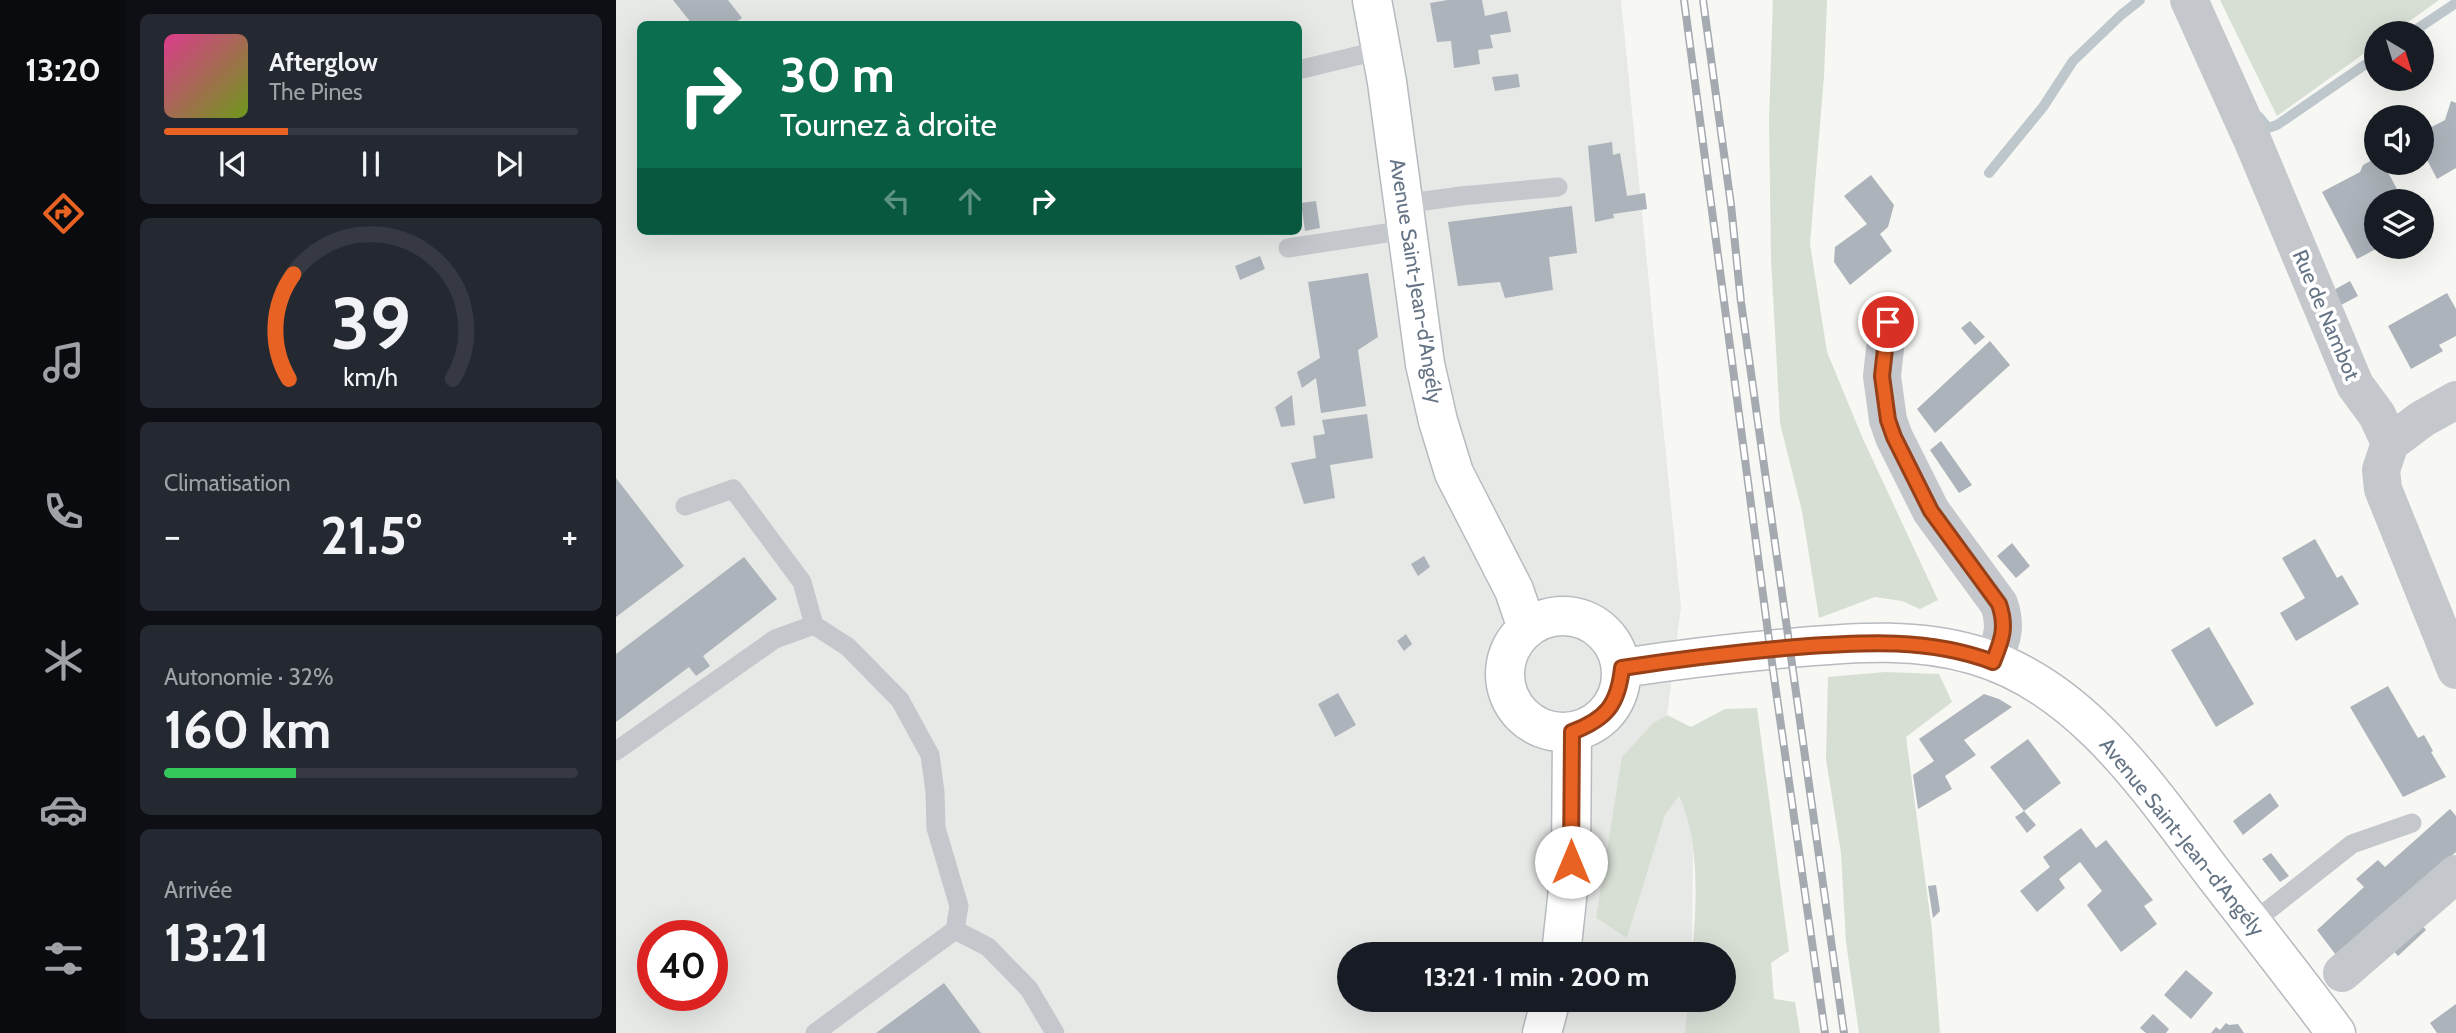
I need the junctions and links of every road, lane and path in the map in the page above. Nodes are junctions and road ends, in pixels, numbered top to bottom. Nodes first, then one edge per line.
1 (1372, 0) edge
2 (2189, 0) edge
3 (1381, 50) junction
4 (1302, 69) edge
5 (1558, 187) dead end
6 (1404, 217) junction
7 (1288, 247) dead end
8 (1888, 322) dead end
9 (2456, 400) edge
10 (2390, 443) junction
11 (685, 506) dead end
12 (814, 625) junction
13 (1527, 628) junction
14 (1993, 662) junction
15 (1622, 668) junction
16 (2456, 670) edge
17 (1572, 732) junction
18 (616, 751) edge
19 (2412, 823) dead end
20 (2456, 874) edge
21 (2252, 923) junction
22 (955, 930) junction
23 (1562, 942) edge
24 (2342, 973) dead end
25 (1548, 1012) edge
26 (815, 1033) edge
27 (1055, 1033) edge
28 (1542, 1033) edge
29 (2336, 1033) edge

1 - 3 main road, Avenue Saint-Jean-d'Angély
2 - 10 street, Rue de Nambot
3 - 4 lane
3 - 6 main road, Avenue Saint-Jean-d'Angély
5 - 6 lane
6 - 7 lane
6 - 13 main road, Avenue Saint-Jean-d'Angély
8 - 14 street
9 - 10 street
10 - 16 street
11 - 12 lane
12 - 18 lane
12 - 22 lane
13 - 15 main road
13 - 17 main road
14 - 15 main road, Avenue Saint-Jean-d'Angély
14 - 21 main road, Avenue Saint-Jean-d'Angély
15 - 17 main road
17 - 23 main road
19 - 21 lane
20 - 24 street
21 - 29 main road, Avenue Saint-Jean-d'Angély
22 - 26 lane
22 - 27 lane
25 - 28 main road

